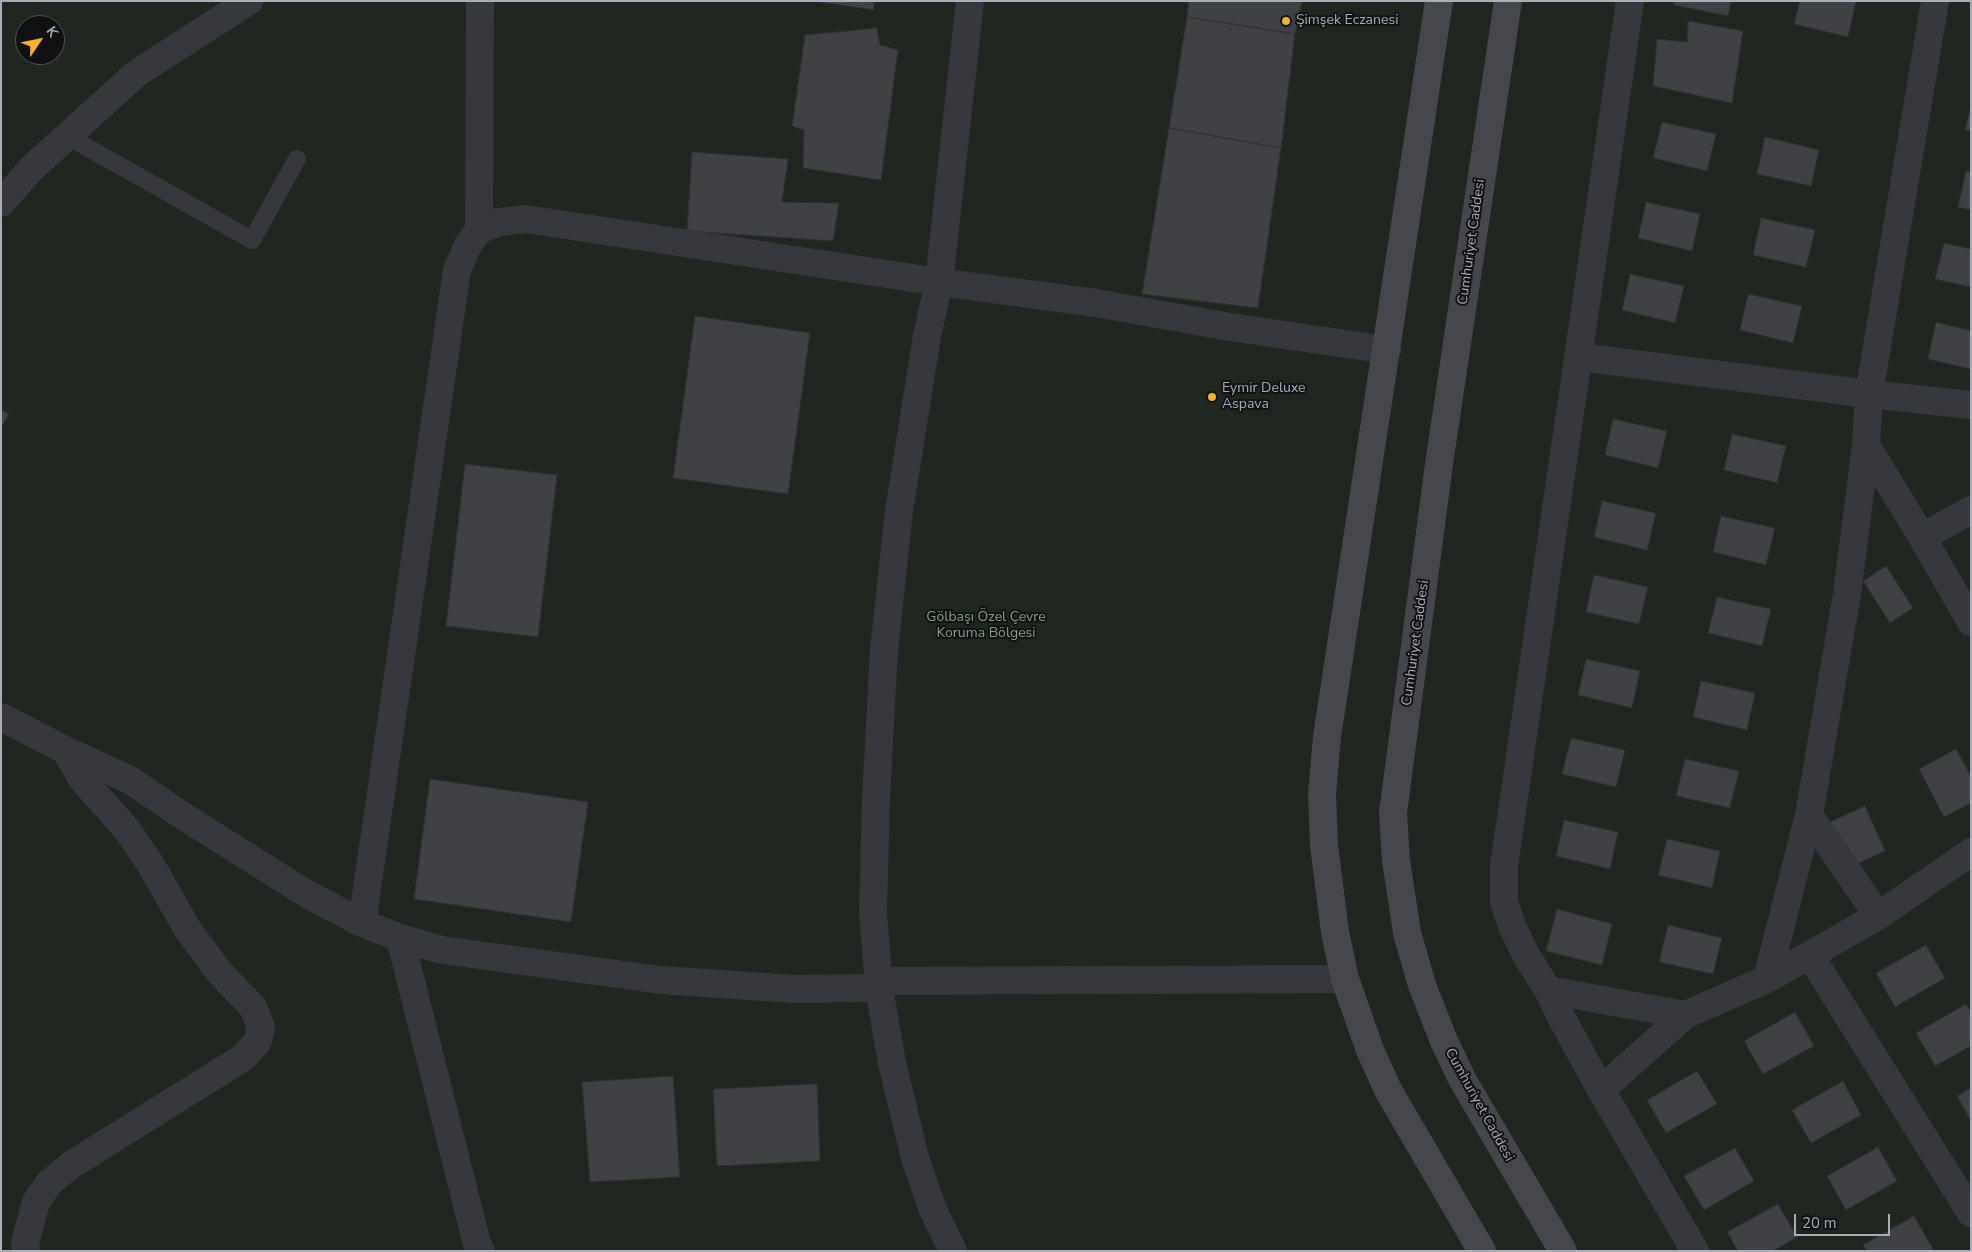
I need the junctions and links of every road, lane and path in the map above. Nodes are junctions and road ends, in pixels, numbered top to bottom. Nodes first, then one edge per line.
1 (249, 1) edge
2 (480, 1) edge
3 (970, 1) edge
4 (1440, 1) edge
5 (1508, 1) edge
6 (1630, 1) edge
7 (1935, 1) edge
8 (67, 136) junction
9 (297, 159) dead end
10 (1, 203) edge
11 (478, 230) junction
12 (938, 282) junction
13 (1387, 350) junction
14 (1580, 357) junction
15 (1869, 394) junction
16 (1971, 406) edge
17 (1866, 445) junction
18 (1971, 510) edge
19 (1922, 537) junction
20 (1971, 622) edge
21 (1, 717) edge
22 (65, 750) junction
23 (1809, 815) junction
24 (1971, 852) edge
25 (1878, 916) junction
26 (362, 923) junction
27 (400, 938) junction
28 (1810, 955) junction
29 (1345, 979) junction
30 (1767, 979) junction
31 (878, 985) junction
32 (1548, 990) junction
33 (1685, 1015) junction
34 (1601, 1090) junction
35 (1971, 1213) edge
36 (26, 1251) edge
37 (481, 1251) edge
38 (953, 1251) edge
39 (1482, 1251) edge
40 (1563, 1251) edge
41 (1695, 1251) edge

1 - 8 street
2 - 11 street
3 - 12 street
4 - 13 main road
5 - 40 main road, Cumhuriyet Caddesi
6 - 14 street
7 - 15 street
8 - 9 lane
8 - 10 street
11 - 12 street
11 - 26 street
12 - 13 street
12 - 31 street
13 - 29 main road
14 - 15 street
14 - 32 street
15 - 16 street
15 - 17 street
17 - 19 street
17 - 23 street
18 - 19 street
19 - 20 street
21 - 22 street
22 - 26 street
22 - 36 street
23 - 25 street
23 - 30 street
24 - 25 street
25 - 28 street
26 - 27 street
27 - 31 street
27 - 37 street
28 - 30 street
28 - 35 street
29 - 31 street
29 - 39 main road
30 - 33 street
31 - 38 street
32 - 33 street
32 - 34 street
33 - 34 street
34 - 41 street

